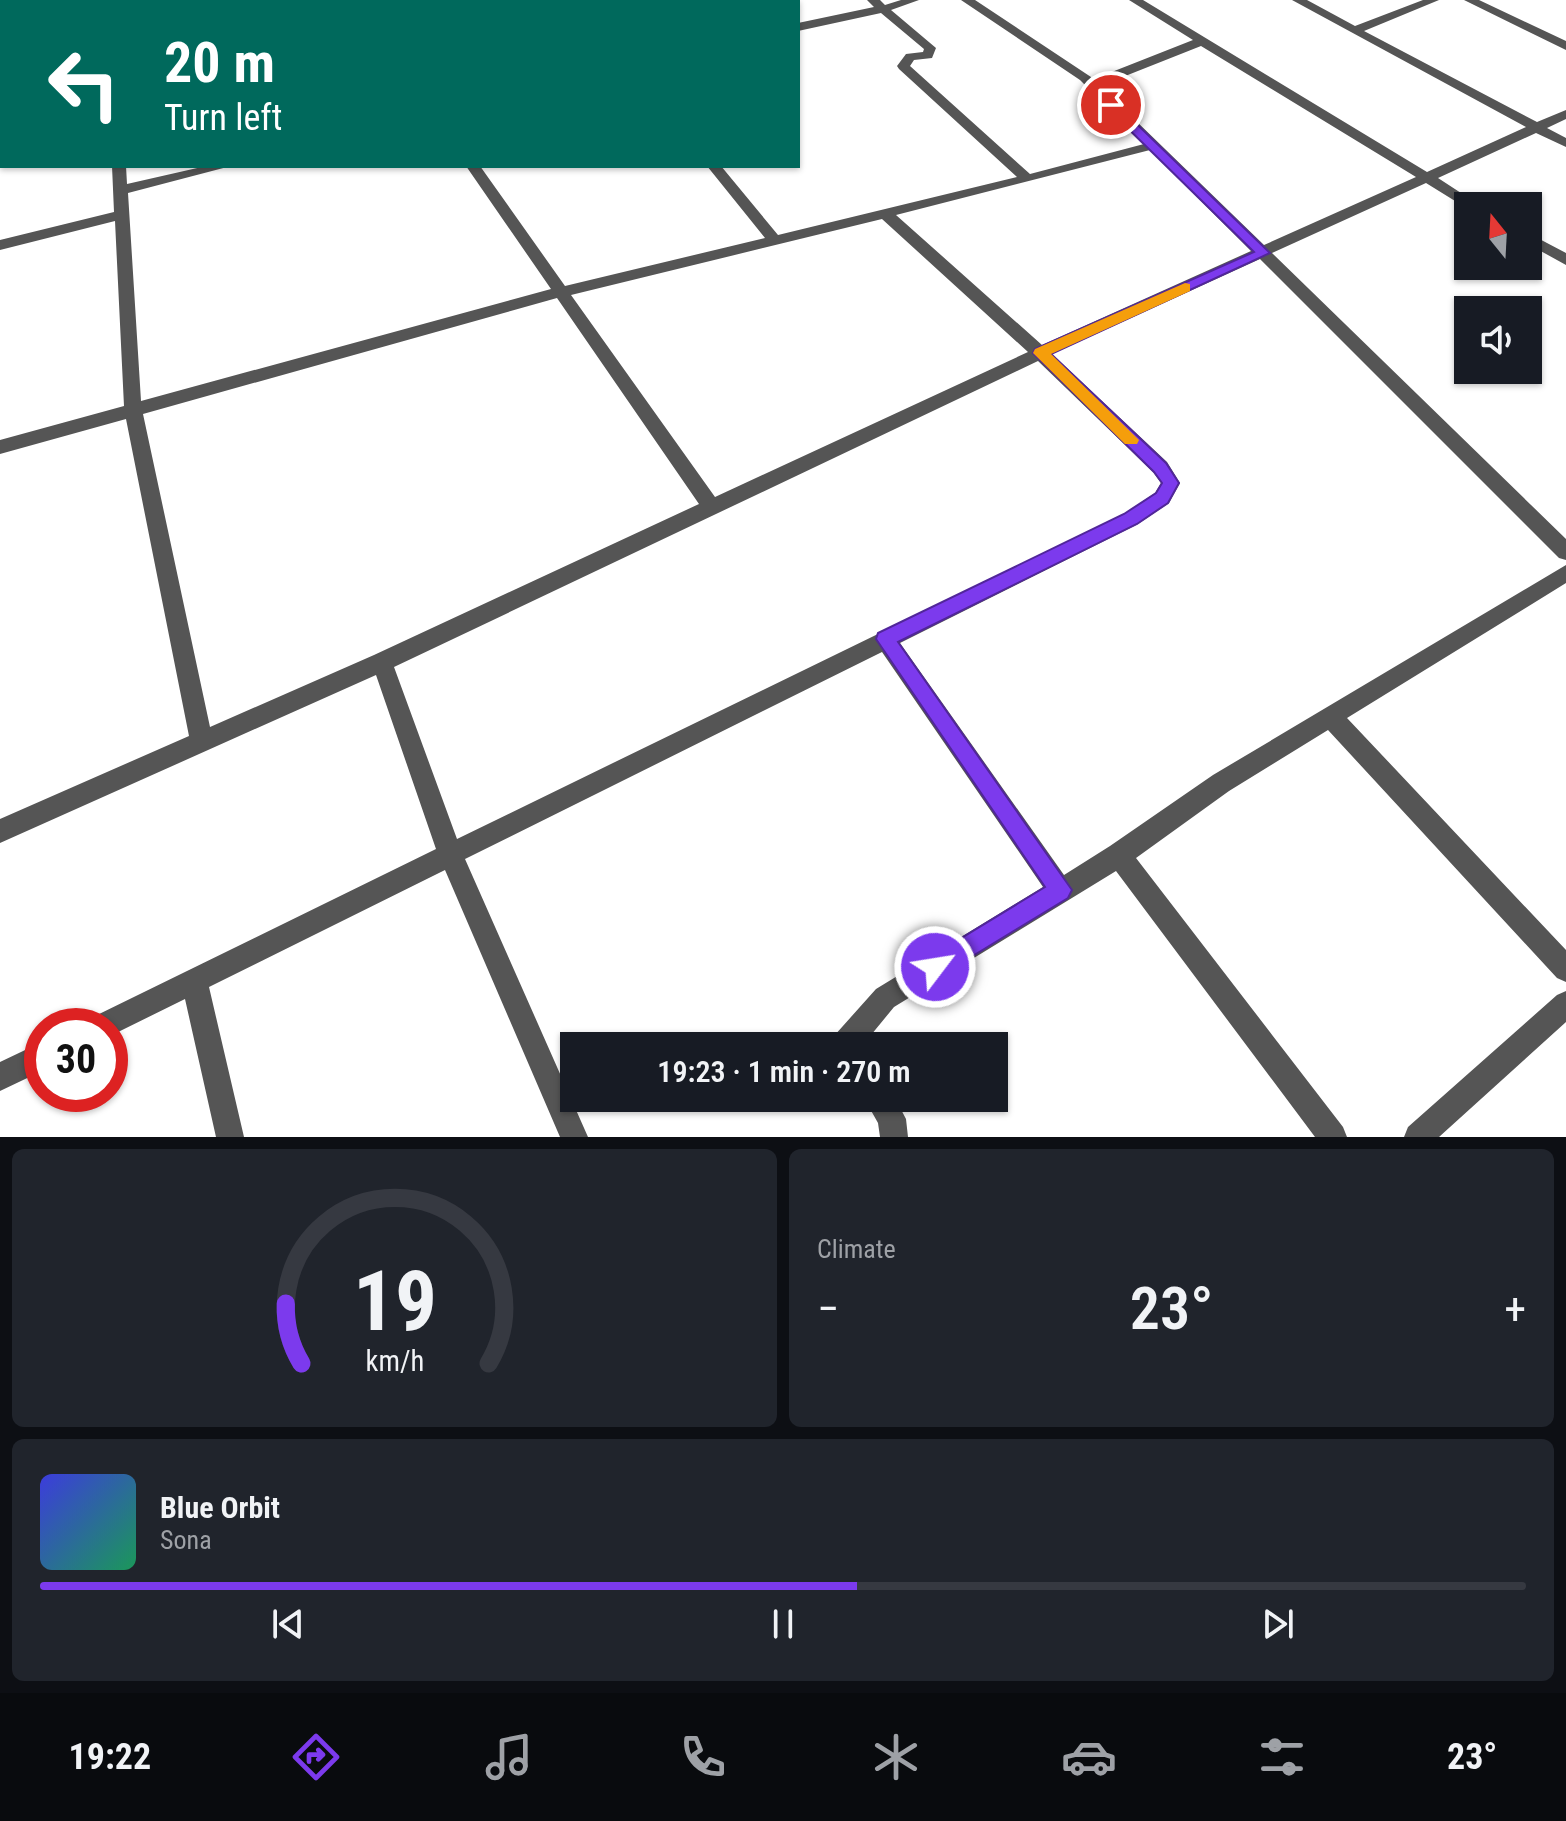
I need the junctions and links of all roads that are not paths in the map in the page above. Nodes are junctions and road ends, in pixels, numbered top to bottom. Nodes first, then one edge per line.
1 (913, 0) edge
2 (967, 0) edge
3 (1135, 0) edge
4 (1298, 0) edge
5 (1433, 0) edge
6 (1470, 0) edge
7 (878, 4) edge
8 (800, 26) edge
9 (1355, 30) junction
10 (1202, 41) junction
11 (1566, 46) edge
12 (1091, 85) junction
13 (1566, 114) edge
14 (1536, 127) junction
15 (1566, 143) edge
16 (1151, 146) junction
17 (119, 168) edge
18 (215, 168) edge
19 (474, 168) edge
20 (716, 168) edge
21 (1424, 177) junction
22 (1027, 179) junction
23 (120, 190) junction
24 (1454, 194) edge
25 (884, 213) junction
26 (122, 215) junction
27 (773, 238) junction
28 (0, 245) edge
29 (1542, 246) edge
30 (1263, 253) junction
31 (1566, 260) edge
32 (561, 292) junction
33 (1040, 353) junction
34 (133, 409) junction
35 (0, 447) edge
36 (712, 508) junction
37 (1566, 552) edge
38 (1566, 573) edge
39 (885, 639) junction
40 (382, 662) junction
41 (1330, 716) junction
42 (202, 744) junction
43 (0, 831) edge
44 (450, 853) junction
45 (1119, 855) junction
46 (1060, 890) junction
47 (1566, 969) edge
48 (194, 981) junction
49 (1566, 1004) edge
50 (128, 1013) edge
51 (856, 1032) edge
52 (24, 1065) edge
53 (0, 1077) edge
54 (887, 1112) edge
55 (230, 1137) edge
56 (574, 1137) edge
57 (894, 1137) edge
58 (1333, 1137) edge
59 (1418, 1137) edge

1 - 7 street
2 - 12 street
3 - 10 street
4 - 9 street
5 - 9 street
6 - 11 street
7 - 8 street
7 - 22 street
9 - 14 street
10 - 12 street
10 - 21 street
12 - 16 street
13 - 14 street
14 - 15 street
14 - 21 street
16 - 22 street
16 - 30 street
17 - 23 street
18 - 23 street
19 - 32 street
20 - 27 street
21 - 24 street
21 - 30 street
22 - 25 street
23 - 26 street
25 - 27 street
25 - 33 street
26 - 28 street
26 - 34 street
27 - 32 street
29 - 31 street
30 - 33 street
30 - 37 street
32 - 34 street
32 - 36 street
33 - 36 street
33 - 39 street
34 - 35 street
34 - 42 street
36 - 40 street
38 - 41 street
39 - 44 street
39 - 46 street
40 - 42 street
40 - 44 street
41 - 45 street
41 - 47 street
42 - 43 street
44 - 48 street
44 - 56 street
45 - 46 street
45 - 58 street
46 - 51 street
48 - 50 street
48 - 55 street
49 - 59 street
52 - 53 street
54 - 57 street

